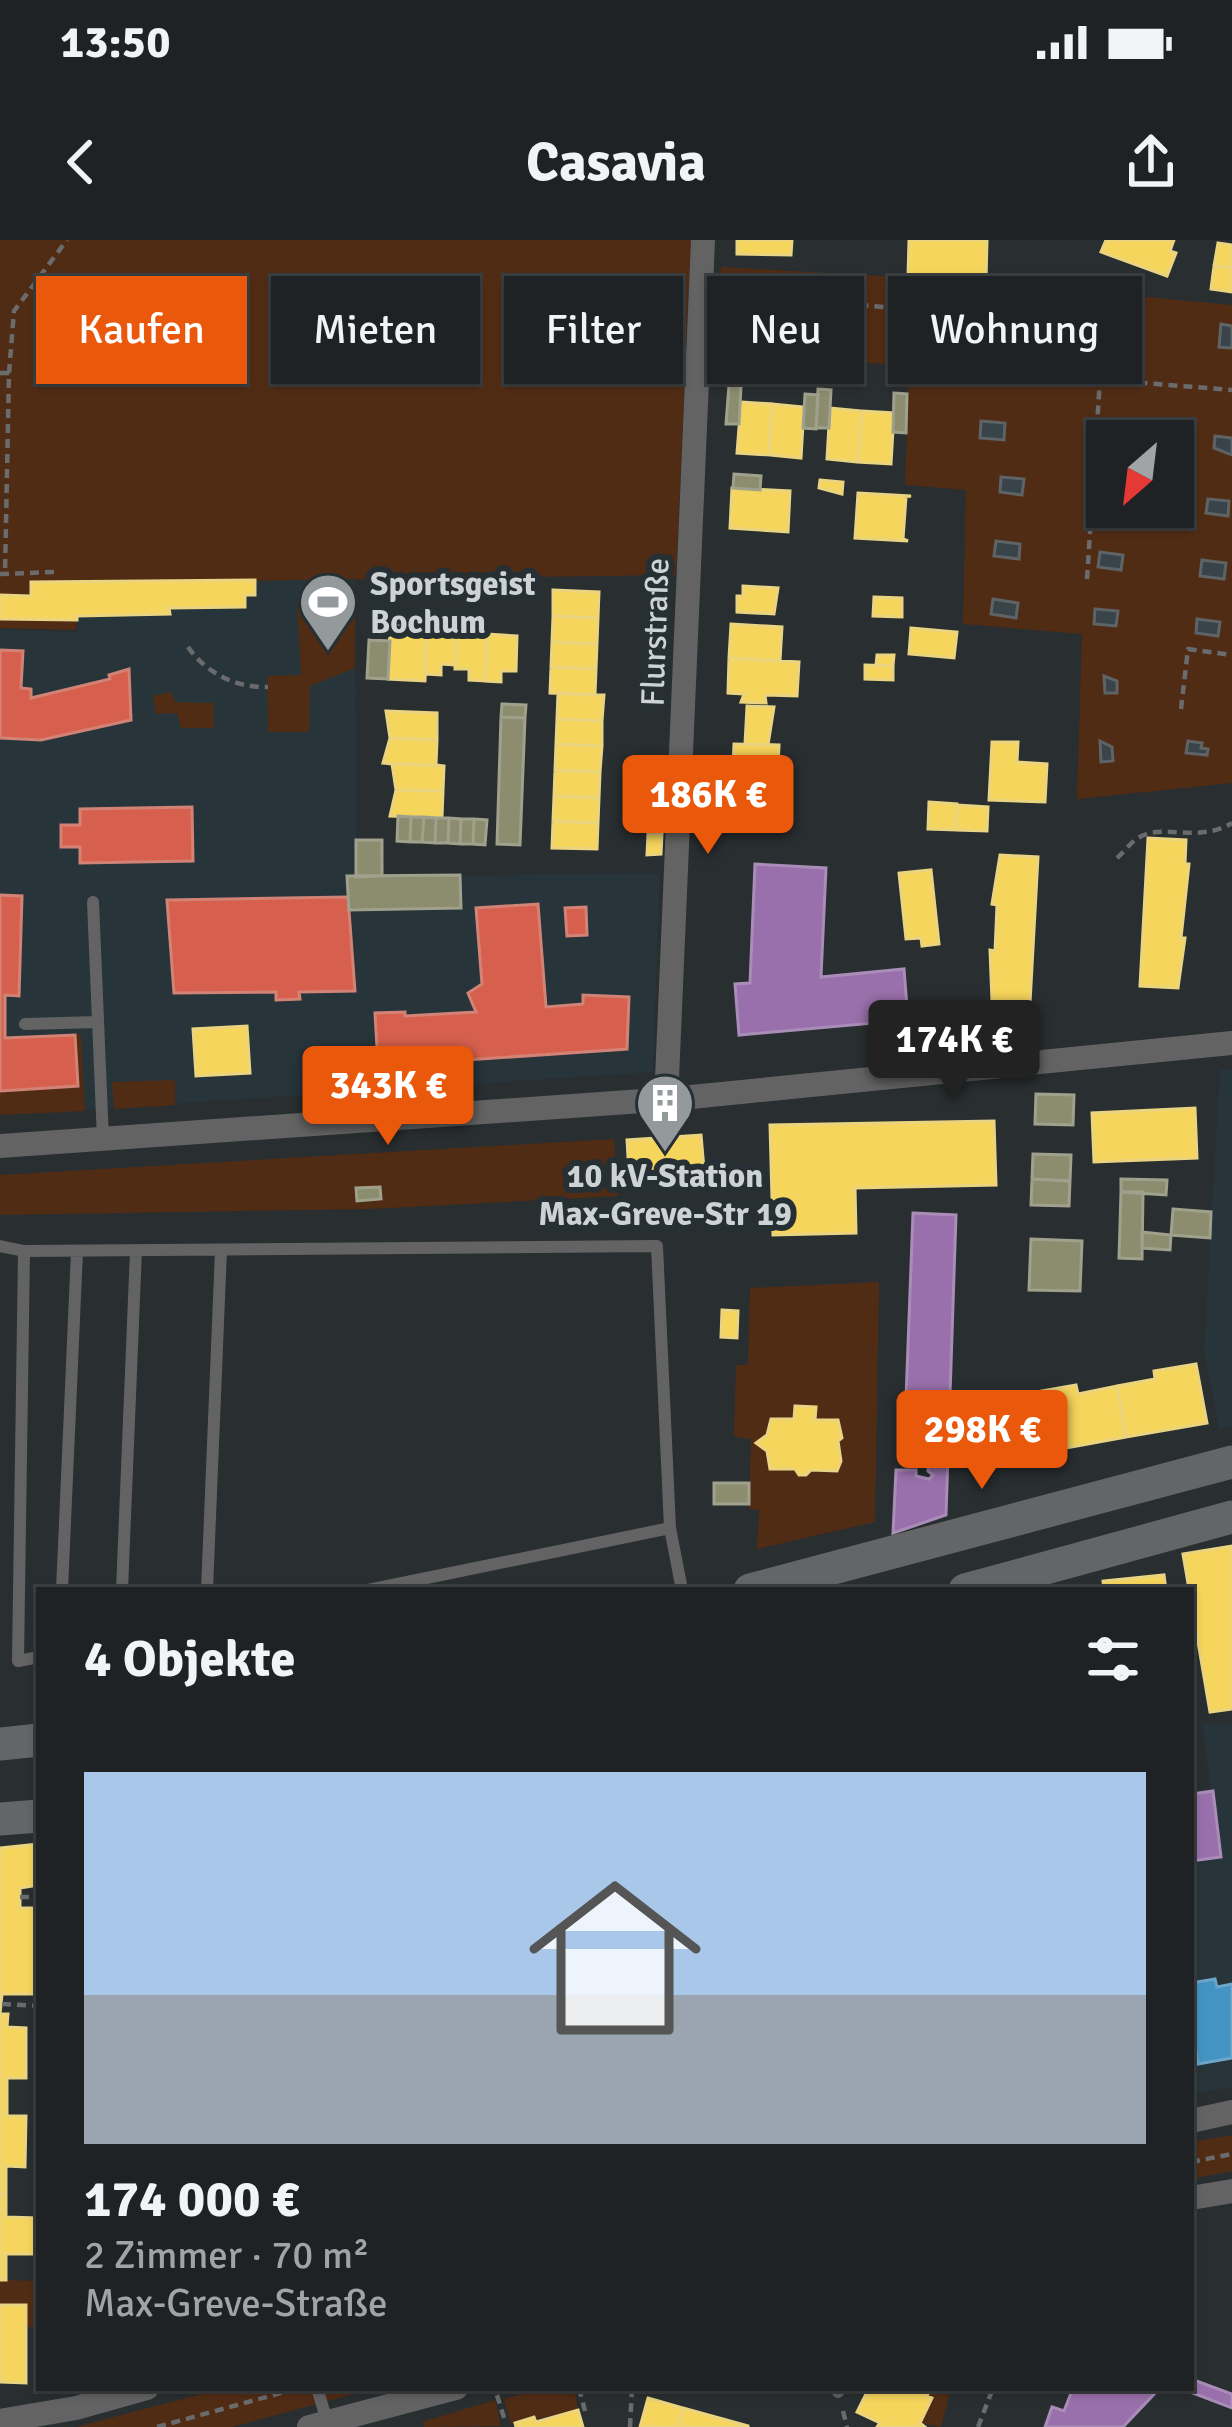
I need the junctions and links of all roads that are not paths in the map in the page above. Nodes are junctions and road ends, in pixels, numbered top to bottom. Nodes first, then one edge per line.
1 (703, 240) edge
2 (93, 902) dead end
3 (98, 1022) junction
4 (25, 1024) dead end
5 (1232, 1043) edge
6 (670, 1099) junction
7 (103, 1139) junction
8 (0, 1146) edge
9 (0, 1246) edge
10 (136, 1250) junction
11 (221, 1250) junction
12 (24, 1251) junction
13 (77, 1251) junction
14 (1232, 1462) edge
15 (1232, 1517) edge
16 (670, 1528) junction
17 (62, 1587) edge
18 (122, 1587) edge
19 (207, 1587) edge
20 (383, 1587) edge
21 (681, 1587) edge
22 (761, 1587) edge
23 (976, 1587) edge
24 (36, 1658) edge
25 (36, 1740) edge
26 (0, 1744) edge
27 (36, 1816) edge
28 (0, 1819) edge
29 (1232, 2112) edge
30 (1194, 2120) edge
31 (1232, 2191) edge
32 (1194, 2197) edge
33 (136, 2391) edge
34 (318, 2391) edge
35 (446, 2391) edge
36 (0, 2421) edge
37 (332, 2424) edge

1 - 6 street, Flurstraße
2 - 3 lane
3 - 4 lane
3 - 7 lane
5 - 6 street
6 - 7 street
7 - 8 street
9 - 12 lane
10 - 11 lane
10 - 13 lane
10 - 18 lane
11 - 16 lane
11 - 19 lane
12 - 13 lane
12 - 24 lane
13 - 17 lane
14 - 22 main road
15 - 23 main road
16 - 20 lane
16 - 21 lane
25 - 26 main road
27 - 28 main road
29 - 30 street
31 - 32 street
33 - 36 street
34 - 37 lane
35 - 37 street

